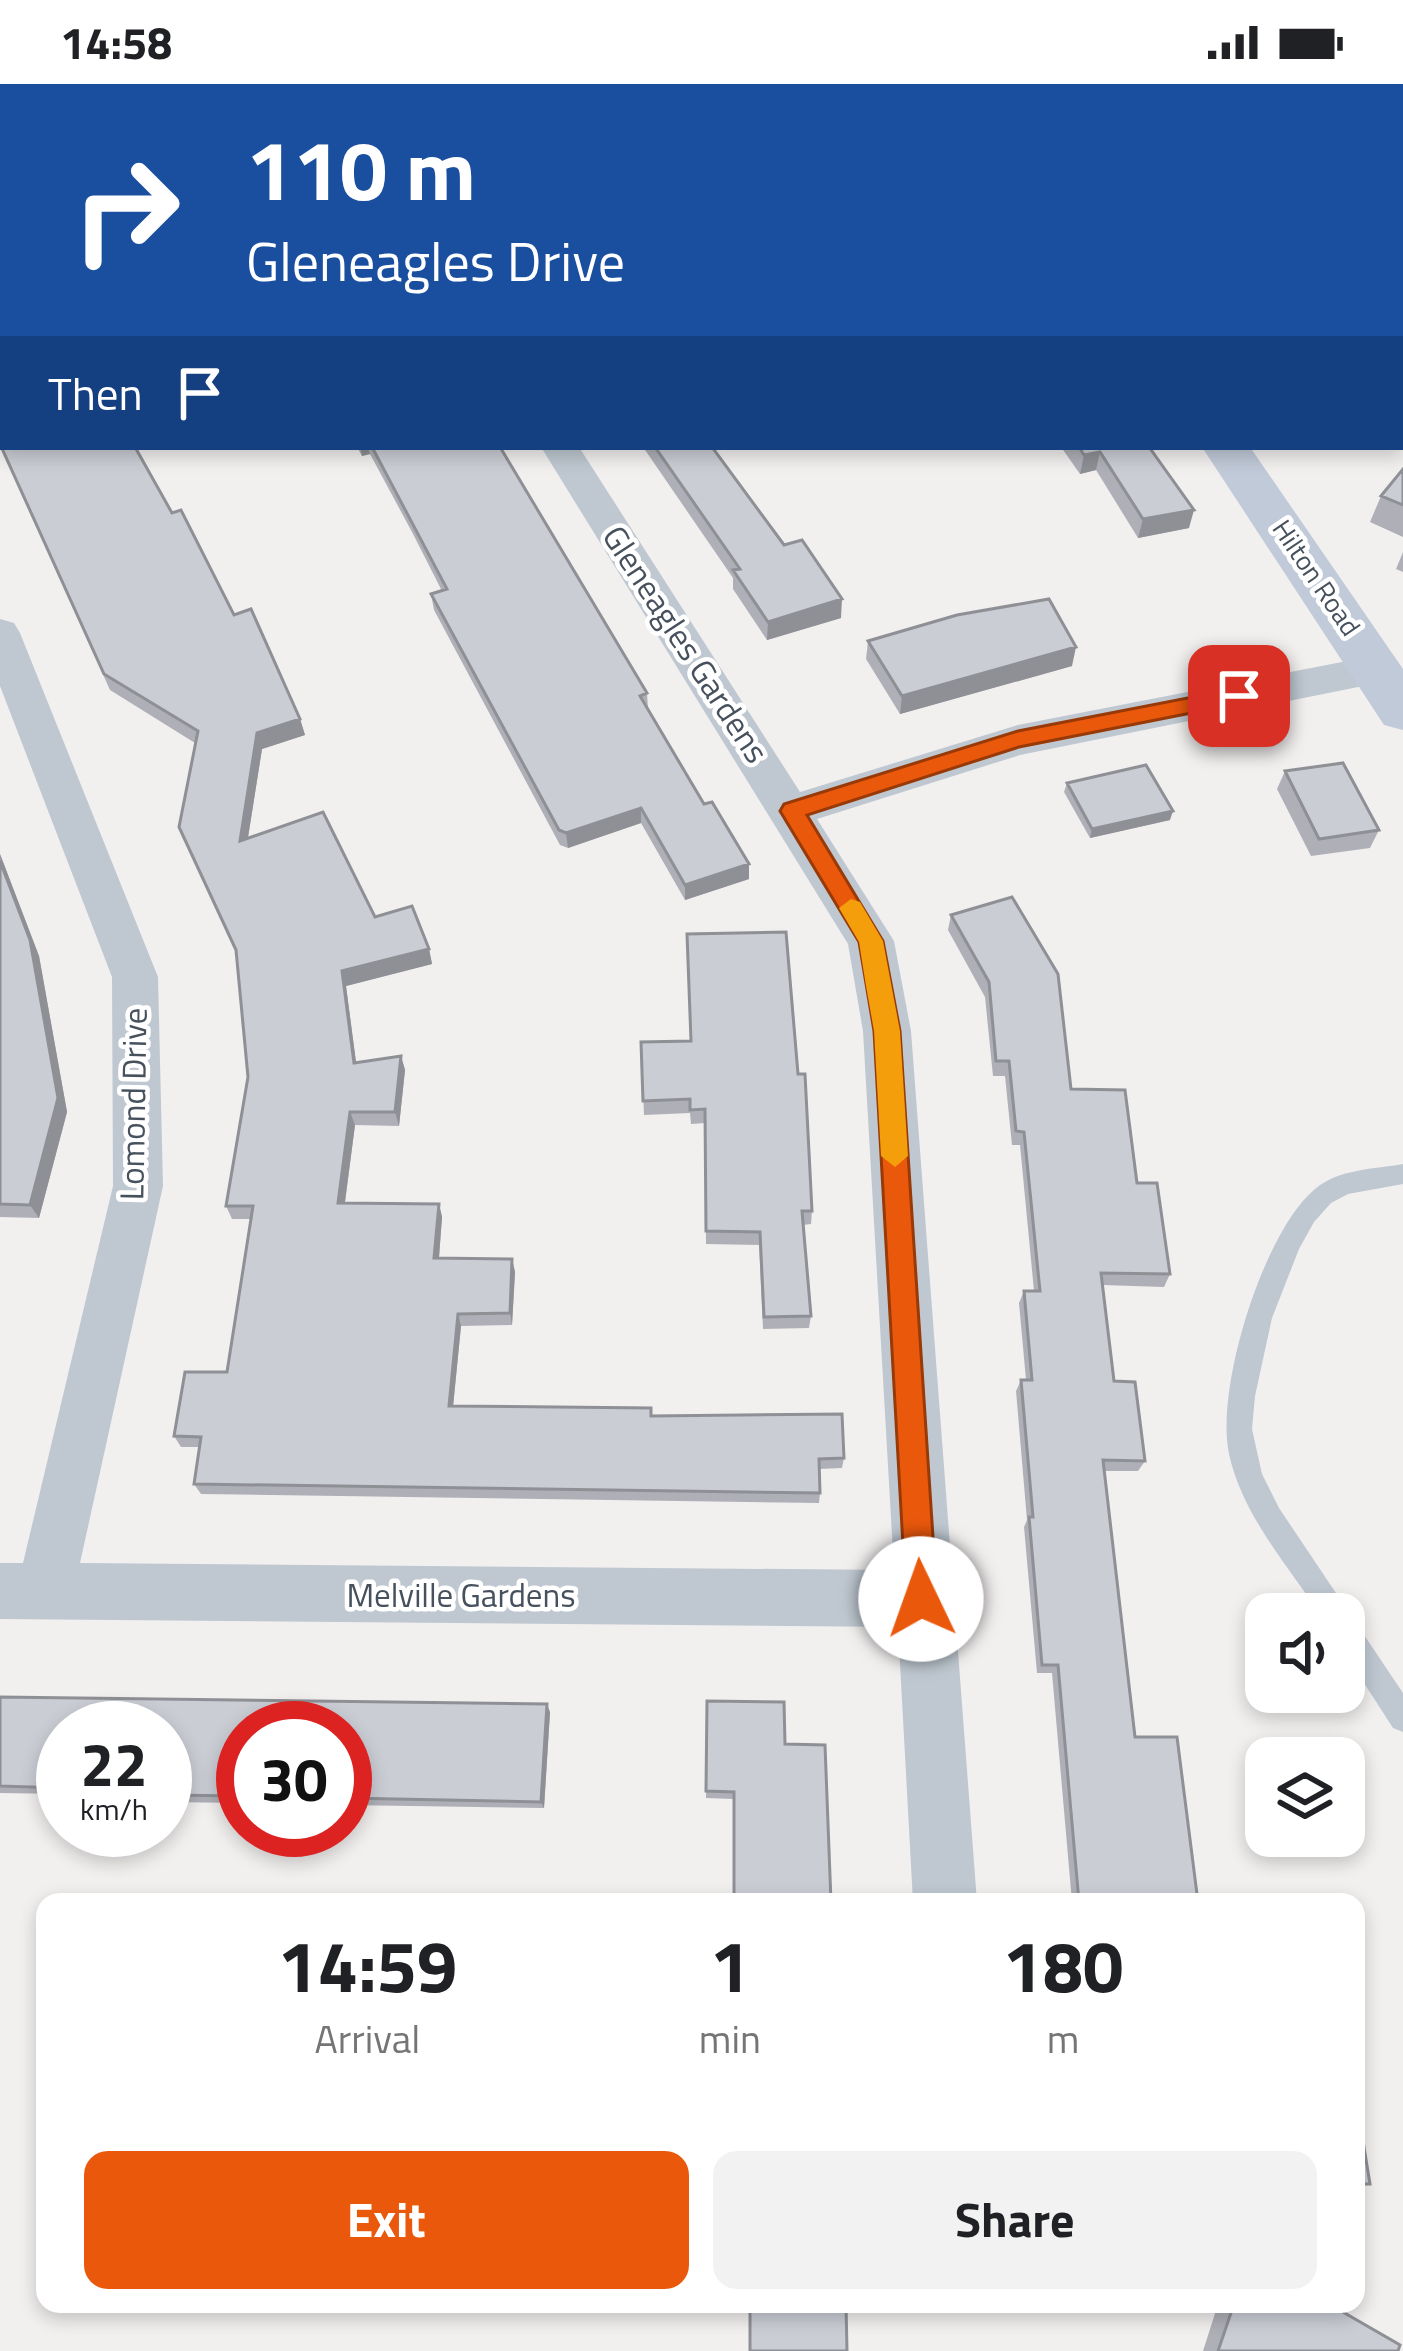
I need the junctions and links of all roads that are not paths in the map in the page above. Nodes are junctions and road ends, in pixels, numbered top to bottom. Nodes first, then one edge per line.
1 (562, 450) edge
2 (1228, 450) edge
3 (0, 633) edge
4 (1391, 690) edge
5 (792, 811) junction
6 (1403, 1174) edge
7 (23, 1591) edge
8 (1322, 1593) edge
9 (921, 1599) junction
10 (1365, 1659) edge
11 (1403, 1718) edge
12 (944, 1893) edge

1 - 5 street, Gleneagles Gardens
2 - 4 street, Hilton Road
3 - 7 street, Lomond Drive
4 - 5 street
5 - 9 street, Gleneagles Gardens
6 - 8 lane
7 - 9 street, Melville Gardens
9 - 12 street, Gleneagles Gardens
10 - 11 lane

